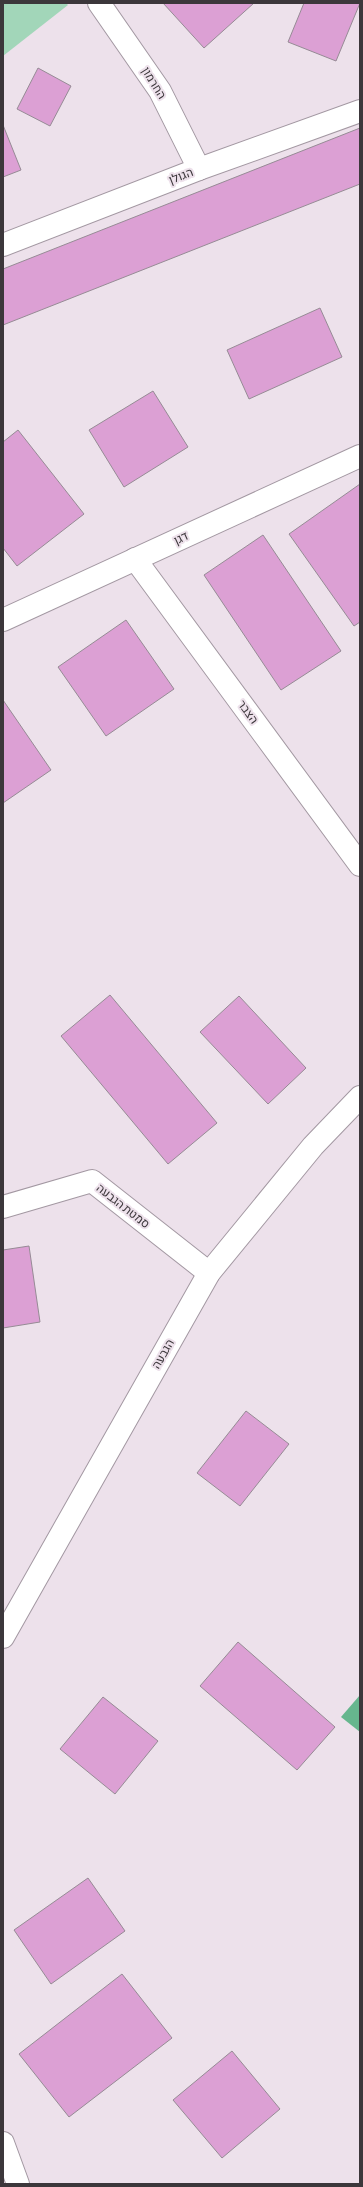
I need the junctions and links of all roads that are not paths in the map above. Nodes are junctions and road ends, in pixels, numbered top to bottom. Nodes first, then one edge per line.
1 (99, 3) edge
2 (360, 111) edge
3 (199, 169) junction
4 (3, 246) edge
5 (360, 456) edge
6 (135, 559) junction
7 (3, 620) edge
8 (360, 865) edge
9 (360, 1097) edge
10 (3, 1207) edge
11 (209, 1273) junction
12 (3, 1636) edge
13 (3, 2143) edge
14 (18, 2184) edge

1 - 3 street, החרמון
2 - 3 street, הגולן
3 - 4 street, הגולן
5 - 6 street, דגן
6 - 7 street, דגן
6 - 8 street, הצבר
9 - 11 street, הגבעה
10 - 11 street, סמטת הגבעה
11 - 12 street, הגבעה
13 - 14 street

